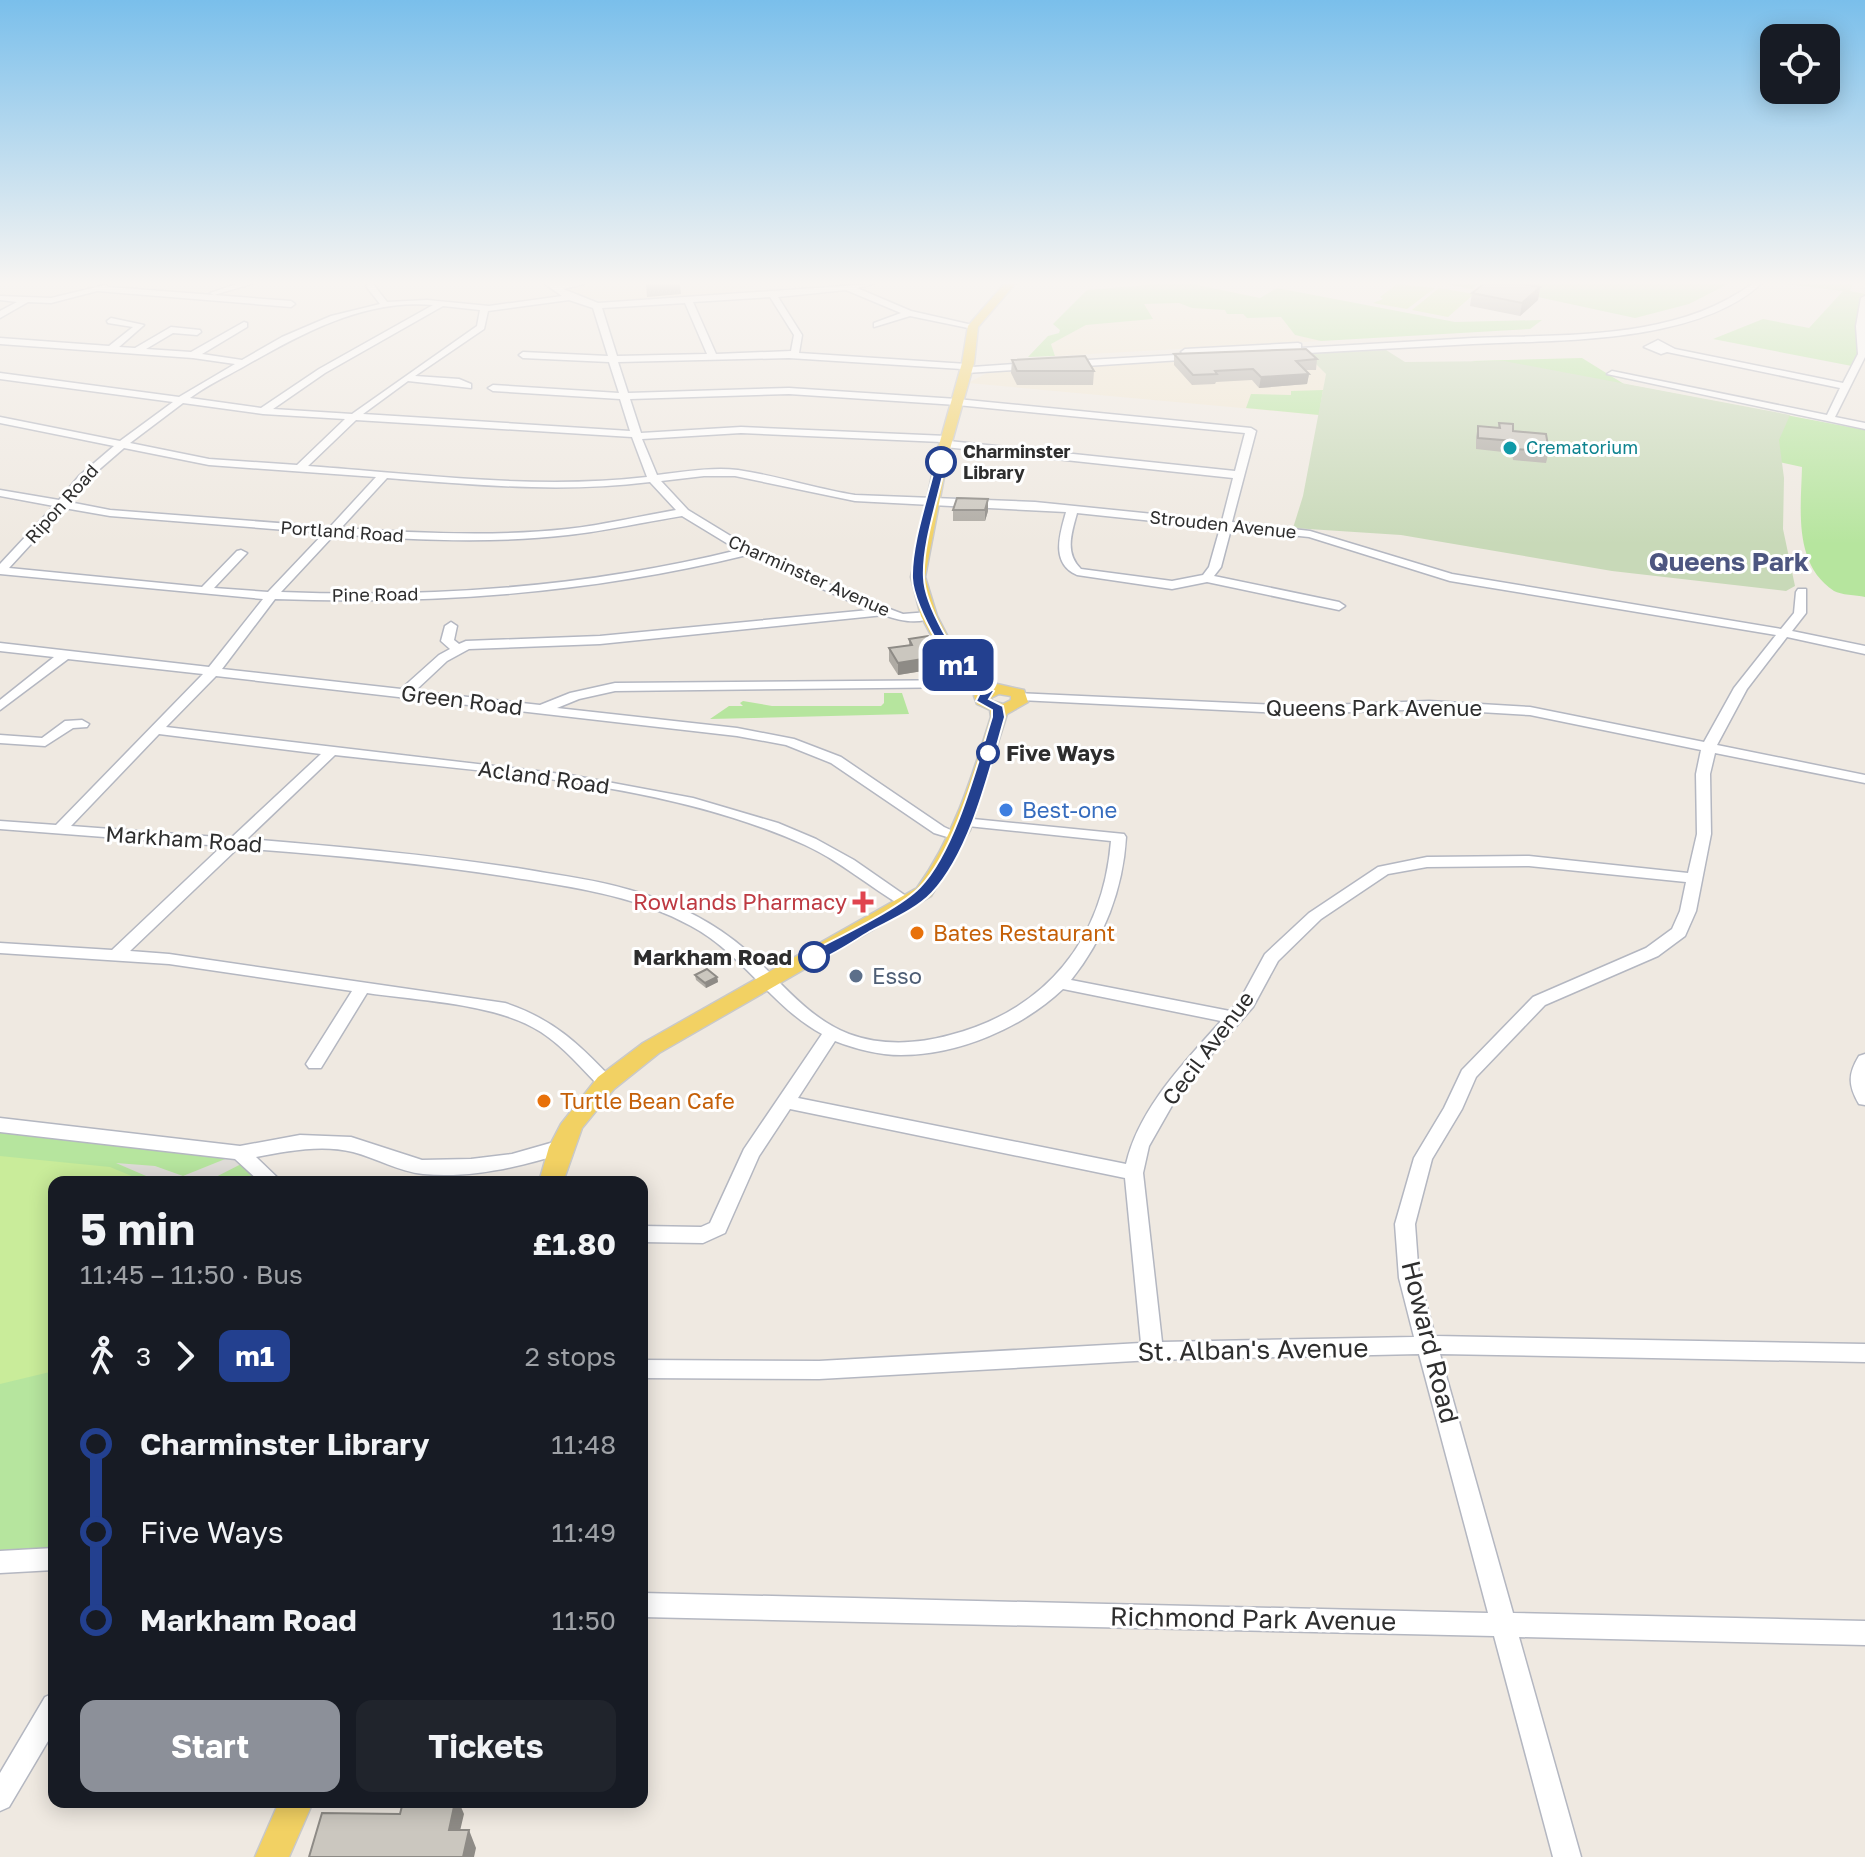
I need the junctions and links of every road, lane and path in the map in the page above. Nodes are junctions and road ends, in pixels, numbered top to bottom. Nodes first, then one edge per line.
1 (227, 371) edge
2 (323, 371) edge
3 (419, 371) edge
4 (617, 371) edge
5 (966, 371) edge
6 (1769, 371) edge
7 (1853, 371) edge
8 (1612, 374) dead end
9 (0, 376) edge
10 (408, 378) junction
11 (468, 386) dead end
12 (1844, 386) junction
13 (493, 388) dead end
14 (625, 396) junction
15 (180, 400) junction
16 (957, 402) junction
17 (263, 411) junction
18 (351, 419) junction
19 (0, 420) edge
20 (1829, 420) junction
21 (1865, 426) edge
22 (635, 435) junction
23 (946, 442) junction
24 (121, 445) junction
25 (299, 469) junction
26 (1239, 475) junction
27 (383, 476) junction
28 (653, 479) junction
29 (0, 493) edge
30 (934, 500) junction
31 (59, 504) junction
32 (1072, 509) junction
33 (684, 512) junction
34 (1227, 525) junction
35 (330, 532) junction
36 (748, 551) junction
37 (241, 553) dead end
38 (0, 571) edge
39 (1207, 578) junction
40 (206, 590) junction
41 (1802, 592) dead end
42 (271, 596) junction
43 (1339, 606) dead end
44 (883, 612) junction
45 (929, 616) junction
46 (451, 626) dead end
47 (1786, 634) junction
48 (0, 647) edge
49 (456, 648) junction
50 (1865, 650) edge
51 (66, 654) junction
52 (213, 671) junction
53 (403, 694) junction
54 (986, 694) junction
55 (1020, 696) joint
56 (0, 706) edge
57 (541, 709) junction
58 (82, 724) dead end
59 (156, 730) junction
60 (0, 739) edge
61 (1709, 746) junction
62 (332, 751) junction
63 (1865, 779) edge
64 (0, 825) edge
65 (960, 829) junction
66 (59, 830) junction
67 (234, 843) junction
68 (1695, 878) junction
69 (908, 903) junction
70 (0, 948) edge
71 (115, 956) junction
72 (768, 983) junction
73 (1060, 983) junction
74 (363, 986) junction
75 (1234, 1018) junction
76 (831, 1034) junction
77 (1865, 1060) edge
78 (315, 1064) dead end
79 (606, 1083) junction
80 (1865, 1099) edge
81 (788, 1102) junction
82 (0, 1125) edge
83 (561, 1147) junction
84 (240, 1153) junction
85 (1134, 1173) junction
86 (265, 1176) edge
87 (553, 1176) edge
88 (648, 1234) edge
89 (1429, 1345) junction
90 (1152, 1351) junction
91 (1865, 1353) edge
92 (648, 1369) edge
93 (48, 1559) edge
94 (0, 1562) edge
95 (648, 1605) edge
96 (1504, 1625) junction
97 (1865, 1633) edge
98 (48, 1716) edge
99 (0, 1798) edge
100 (293, 1808) edge
101 (272, 1857) edge
102 (1567, 1857) edge

1 - 15 street, Ripon Road
2 - 17 street
3 - 10 street
4 - 14 street, Charminster Avenue
5 - 16 main road
6 - 12 street
7 - 12 street
8 - 20 street
9 - 15 street
10 - 11 street
10 - 18 street
12 - 20 street
13 - 14 street
14 - 16 street
14 - 22 street, Charminster Avenue
15 - 17 street
15 - 24 street, Ripon Road
16 - 23 main road
16 - 26 street
17 - 18 street
18 - 22 street
18 - 25 street
19 - 24 street, Strouden Avenue
20 - 21 street
22 - 23 street
22 - 28 street, Charminster Avenue
23 - 26 street
23 - 30 main road
24 - 25 street, Strouden Avenue
24 - 31 street, Ripon Road
25 - 27 street, Strouden Avenue
26 - 34 street
27 - 28 street, Strouden Avenue
27 - 35 street
28 - 30 street, Strouden Avenue
28 - 33 street, Charminster Avenue
29 - 31 street, Portland Road
30 - 32 street, Strouden Avenue
30 - 45 main road
31 - 35 street, Portland Road
31 - 38 street, Ripon Road
32 - 34 street, Strouden Avenue
32 - 39 street
33 - 35 street, Portland Road
33 - 36 street, Charminster Avenue
34 - 39 street
34 - 47 street, Strouden Avenue
35 - 42 street
36 - 42 street, Pine Road
36 - 44 street, Charminster Avenue
37 - 40 street
38 - 40 street, Pine Road
39 - 43 street
40 - 42 street, Pine Road
41 - 47 street, Howard Road
42 - 52 street
44 - 45 street, Charminster Avenue
44 - 49 street
45 - 54 main road
46 - 49 street
47 - 50 street, Strouden Avenue
47 - 61 street, Howard Road
48 - 51 street, Green Road
49 - 53 street
51 - 52 street, Green Road
51 - 56 street
52 - 53 street, Green Road
52 - 59 street
53 - 57 street, Green Road
54 - 55 main road
54 - 57 street, Green Road
54 - 65 main road
55 - 61 street, Queens Park Avenue
57 - 65 street
58 - 60 street
59 - 62 street, Acland Road
59 - 66 street
61 - 63 street, Queens Park Avenue
61 - 68 street, Howard Road
62 - 67 street
62 - 69 street, Acland Road
64 - 66 street, Markham Road
65 - 69 main road
65 - 73 street
66 - 67 street, Markham Road
67 - 71 street
67 - 72 street, Markham Road
68 - 75 street, Cecil Avenue
68 - 89 street, Howard Road
69 - 72 main road
70 - 71 street
71 - 74 street
72 - 76 street, Markham Road
72 - 79 main road
73 - 75 street
73 - 76 street, Markham Road
74 - 78 street
74 - 79 street
75 - 85 street, Cecil Avenue
76 - 81 street
77 - 80 street
79 - 83 main road
81 - 85 street
81 - 88 street
82 - 84 street
83 - 84 street
83 - 87 main road
84 - 86 street
85 - 90 street, Cecil Avenue
89 - 90 street, St. Alban's Avenue
89 - 91 street, St. Alban's Avenue
89 - 96 street, Howard Road
90 - 92 street, St. Alban's Avenue
93 - 94 street
95 - 96 street, Richmond Park Avenue
96 - 97 street, Richmond Park Avenue
96 - 102 street, Howard Road
98 - 99 street
100 - 101 main road

